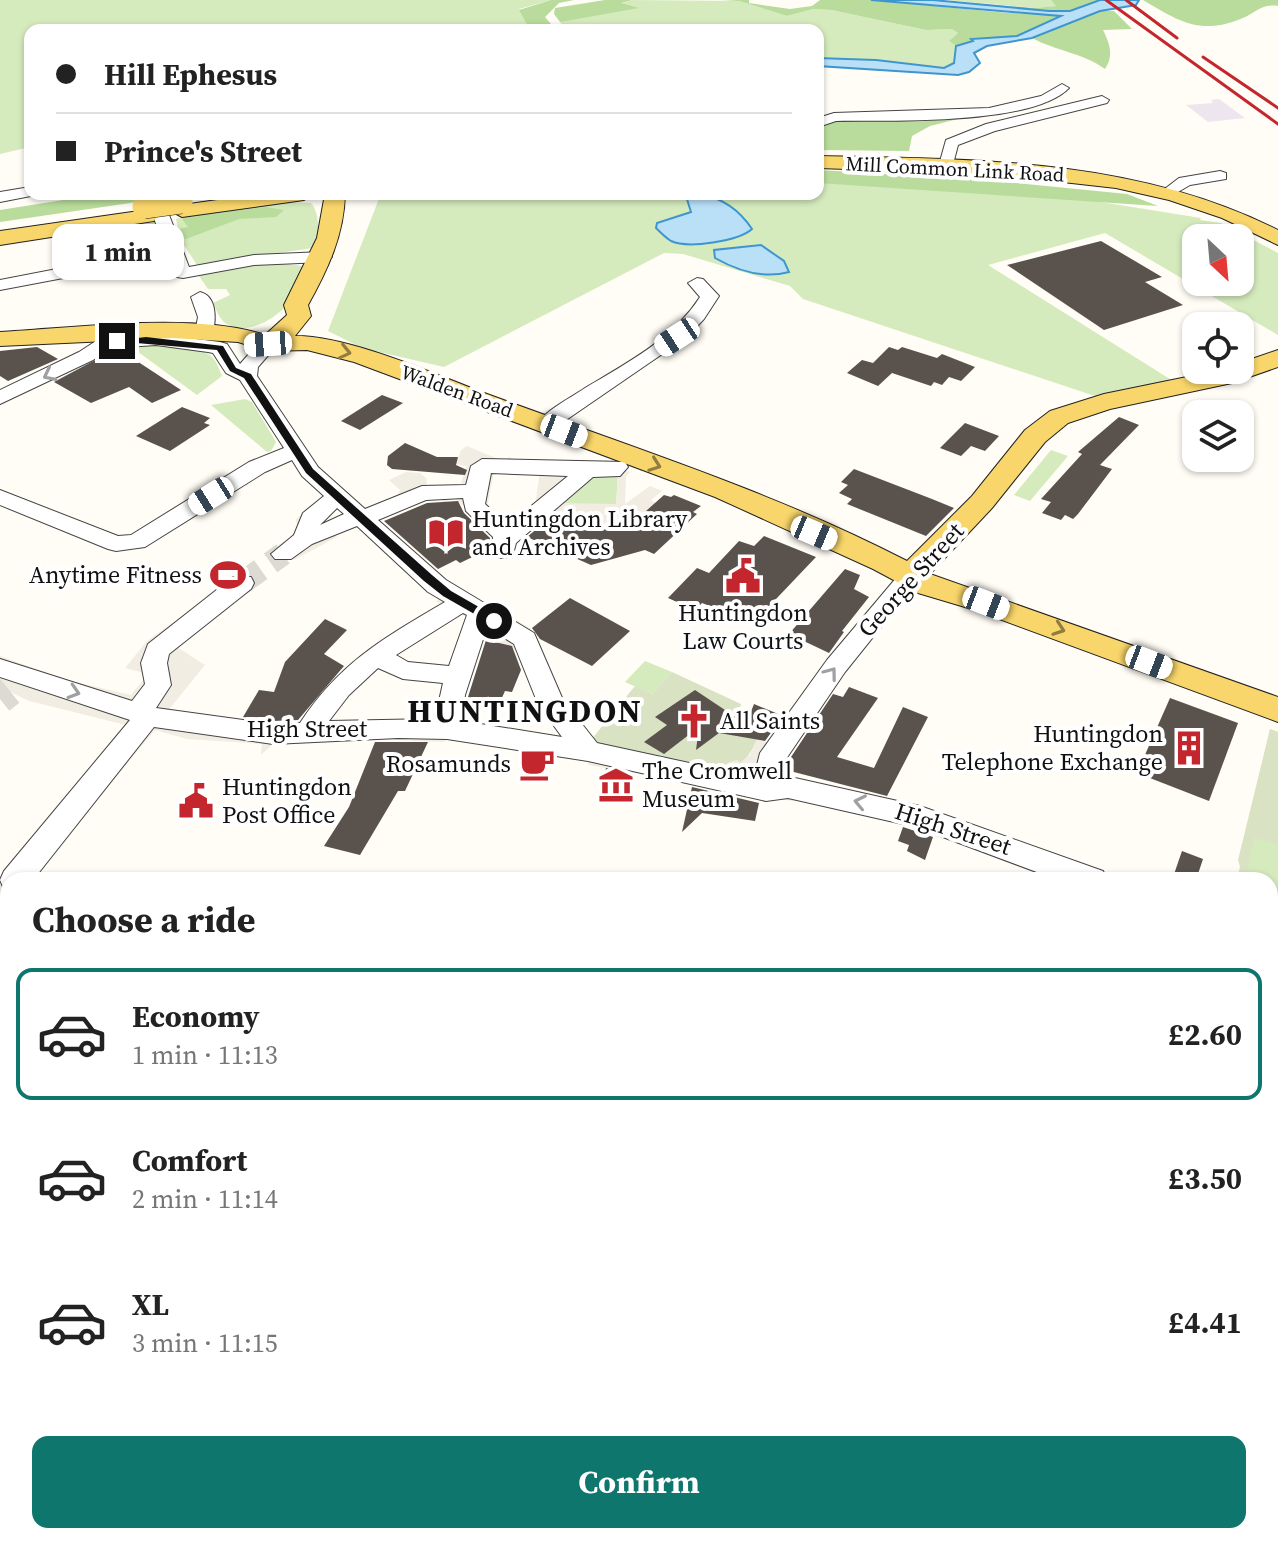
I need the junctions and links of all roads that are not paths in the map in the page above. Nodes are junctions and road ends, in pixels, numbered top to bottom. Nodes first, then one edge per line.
1 (1062, 88) dead end
2 (1102, 100) dead end
3 (824, 121) edge
4 (824, 162) edge
5 (947, 165) junction
6 (1220, 176) dead end
7 (1174, 188) junction
8 (24, 193) edge
9 (0, 197) edge
10 (235, 200) edge
11 (313, 200) edge
12 (334, 204) edge
13 (148, 206) edge
14 (1278, 226) edge
15 (0, 228) edge
16 (0, 238) edge
17 (1278, 238) edge
18 (174, 252) junction
19 (323, 257) junction
20 (697, 283) dead end
21 (0, 285) edge
22 (200, 297) dead end
23 (73, 334) junction
24 (0, 339) edge
25 (212, 340) junction
26 (268, 344) junction
27 (94, 348) junction
28 (1278, 358) edge
29 (247, 376) junction
30 (0, 398) edge
31 (546, 425) junction
32 (295, 451) junction
33 (617, 467) dead end
34 (588, 470) junction
35 (475, 491) junction
36 (339, 496) junction
37 (0, 497) edge
38 (362, 516) junction
39 (304, 539) junction
40 (283, 554) tunnel mouth
41 (928, 565) junction
42 (242, 583) tunnel mouth
43 (479, 611) junction
44 (375, 655) junction
45 (458, 676) junction
46 (12, 679) edge
47 (1278, 710) edge
48 (144, 714) junction
49 (447, 729) junction
50 (307, 733) junction
51 (588, 751) junction
52 (770, 760) junction
53 (715, 778) junction
54 (788, 787) junction
55 (21, 872) edge
56 (1070, 872) edge

1 - 3 street
2 - 5 street
4 - 5 main road, Mill Common Link Road
5 - 7 main road, Mill Common Link Road
6 - 7 street
7 - 14 main road, Mill Common Link Road
7 - 17 main road, Mill Common Link Road
8 - 9 street
10 - 13 main road
11 - 12 main road
12 - 19 main road
13 - 15 main road
13 - 16 main road
13 - 18 street
18 - 19 street
18 - 21 street
19 - 26 main road
20 - 31 street
22 - 25 street
23 - 24 main road, Walden Road
23 - 25 main road, Walden Road
23 - 27 street
25 - 26 main road, Walden Road
25 - 27 street
25 - 29 street
26 - 29 street
26 -> 31 main road, Walden Road
27 -> 30 street
28 - 41 main road, George Street
29 - 32 street
31 -> 41 main road, Walden Road
32 - 36 street
32 - 37 street
33 - 34 street
34 - 35 street
34 - 35 street
35 - 38 street
36 - 38 street
36 - 39 street
38 - 39 street
38 - 43 street
39 - 40 street
41 -> 47 main road, Walden Road
52 -> 41 street, George Street
42 - 48 street
43 - 44 street
43 - 45 street
43 - 51 street
44 - 45 street
44 - 50 street
45 - 49 street
46 -> 48 street, High Street
48 - 50 street, High Street
48 - 55 street
49 - 50 street, High Street
49 - 51 street, High Street
51 - 53 street, High Street
52 - 53 street, High Street
52 - 54 street
53 - 54 street, High Street
56 -> 54 street, High Street

